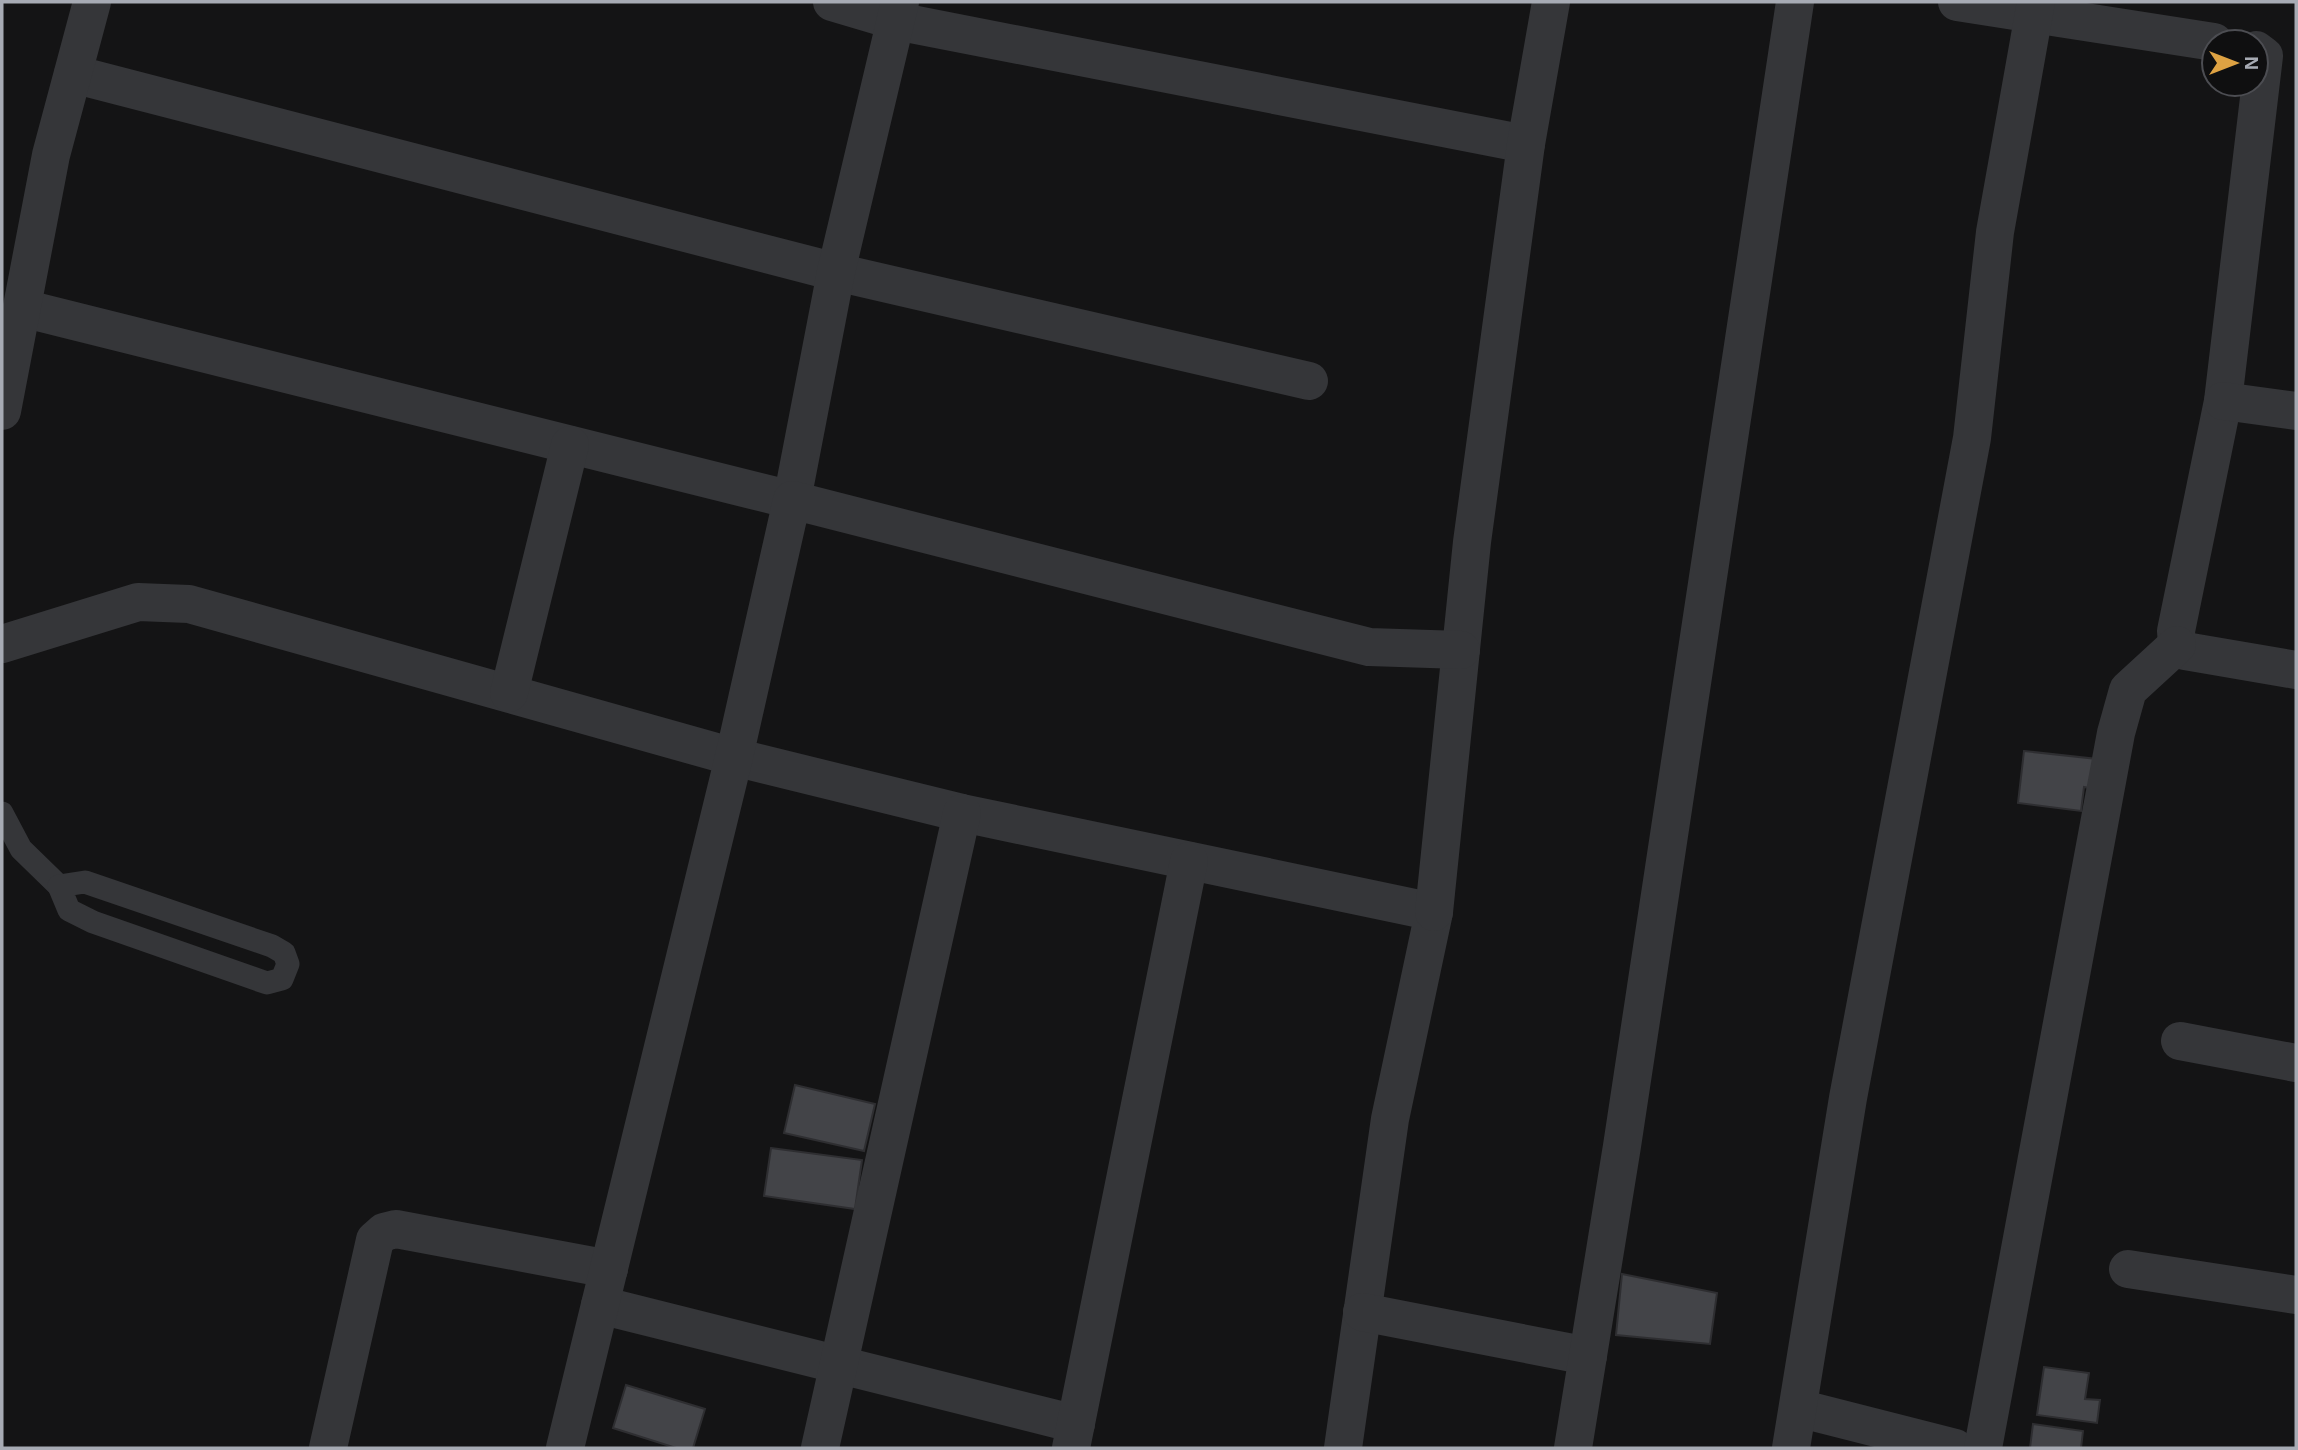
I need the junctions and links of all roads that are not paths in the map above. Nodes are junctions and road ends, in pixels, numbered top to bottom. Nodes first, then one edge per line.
1 (92, 2) edge
2 (832, 2) edge
3 (1551, 2) edge
4 (1795, 2) edge
5 (1957, 2) edge
6 (2035, 8) edge
7 (898, 11) edge
8 (2200, 39) edge
9 (73, 74) junction
10 (2259, 98) edge
11 (1525, 144) junction
12 (836, 272) junction
13 (22, 308) junction
14 (1309, 381) dead end
15 (2224, 401) junction
16 (2, 411) edge
17 (2296, 411) edge
18 (570, 445) junction
19 (792, 500) junction
20 (2, 645) edge
21 (2177, 645) junction
22 (1461, 650) junction
23 (2296, 670) edge
24 (509, 694) junction
25 (734, 757) junction
26 (2, 813) edge
27 (962, 813) junction
28 (1189, 861) junction
29 (60, 886) junction
30 (1434, 912) junction
31 (2180, 1041) dead end
32 (2296, 1063) edge
33 (2128, 1269) dead end
34 (604, 1287) junction
35 (2296, 1295) edge
36 (1362, 1312) junction
37 (1588, 1356) junction
38 (839, 1365) junction
39 (1798, 1408) junction
40 (1074, 1436) edge
41 (328, 1448) edge
42 (565, 1448) edge
43 (820, 1448) edge
44 (1343, 1448) edge
45 (1573, 1448) edge
46 (1791, 1448) edge
47 (1955, 1448) edge
48 (1983, 1448) edge

1 - 9 street
2 - 7 street
3 - 11 street
4 - 37 street
5 - 6 street
6 - 8 street
6 - 39 street
7 - 11 street
7 - 12 street
9 - 12 street
9 - 13 street
10 - 15 street
11 - 22 street
12 - 14 street
12 - 19 street
13 - 16 street
13 - 18 street
15 - 17 street
15 - 21 street
18 - 19 street
18 - 24 street
19 - 22 street
19 - 25 street
20 - 24 street
21 - 23 street
21 - 48 street
22 - 30 street
24 - 25 street
25 - 27 street
25 - 34 street
26 - 29 lane
27 - 28 street
27 - 38 street
28 - 30 street
28 - 40 street
29 - 29 lane
30 - 36 street
31 - 32 street
33 - 35 street
34 - 38 street
34 - 41 street
34 - 42 street
36 - 37 street
36 - 44 street
37 - 45 street
38 - 40 street
38 - 43 street
39 - 46 street
39 - 47 street

